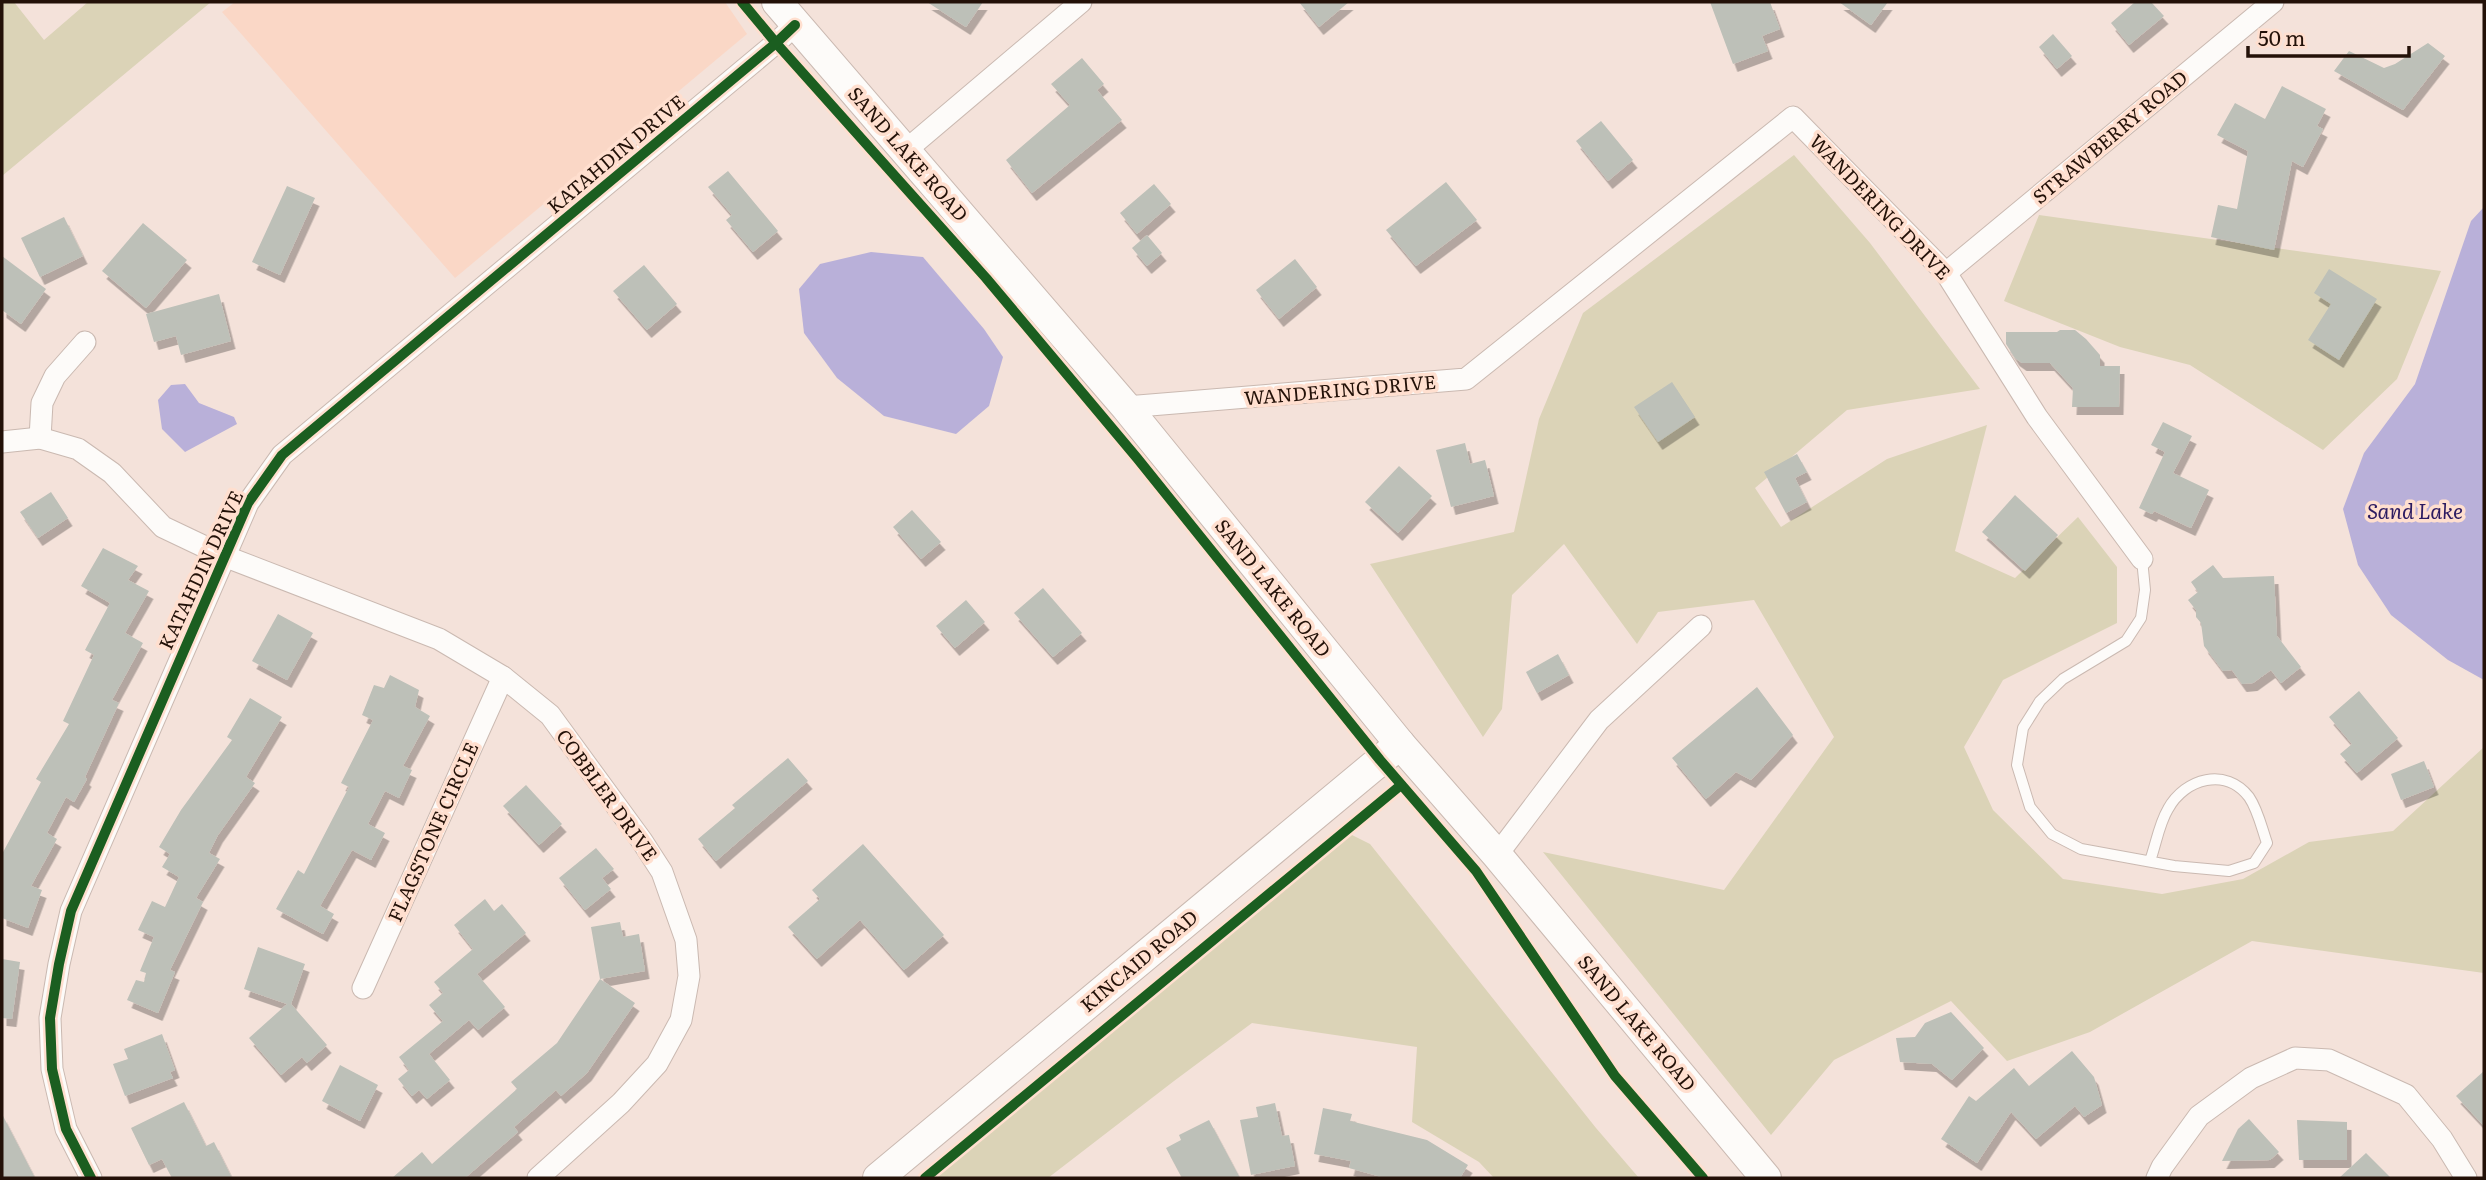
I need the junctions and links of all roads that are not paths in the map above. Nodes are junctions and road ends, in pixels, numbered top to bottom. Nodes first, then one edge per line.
1 (777, 2) edge
2 (1082, 2) edge
3 (2273, 2) edge
4 (796, 25) junction
5 (905, 151) junction
6 (1946, 273) junction
7 (85, 342) dead end
8 (1126, 407) junction
9 (40, 439) junction
10 (2, 442) edge
11 (224, 556) junction
12 (2143, 559) joint
13 (1701, 626) dead end
14 (503, 677) junction
15 (1400, 744) junction
16 (1497, 855) junction
17 (2150, 861) junction
18 (363, 988) dead end
19 (90, 1178) edge
20 (538, 1178) edge
21 (878, 1178) edge
22 (1766, 1178) edge
23 (2157, 1178) edge
24 (2466, 1178) edge

1 - 4 main road, SAND LAKE ROAD
2 - 5 street
3 - 6 street, STRAWBERRY ROAD
4 - 5 main road, SAND LAKE ROAD
4 - 11 street, KATAHDIN DRIVE
5 - 8 main road, SAND LAKE ROAD
6 - 8 street, WANDERING DRIVE
6 - 12 street, WANDERING DRIVE
7 - 9 street
8 - 15 main road, SAND LAKE ROAD
9 - 10 street, COBBLER DRIVE
9 - 11 street, COBBLER DRIVE
11 - 14 street, COBBLER DRIVE
11 - 19 street, KATAHDIN DRIVE
12 - 17 lane, WANDERING DRIVE
13 - 16 street
14 - 18 street, FLAGSTONE CIRCLE
14 - 20 street, COBBLER DRIVE
15 - 16 main road, SAND LAKE ROAD
15 - 21 main road, KINCAID ROAD
16 - 22 main road, SAND LAKE ROAD
17 - 17 lane, WANDERING DRIVE
23 - 24 street

